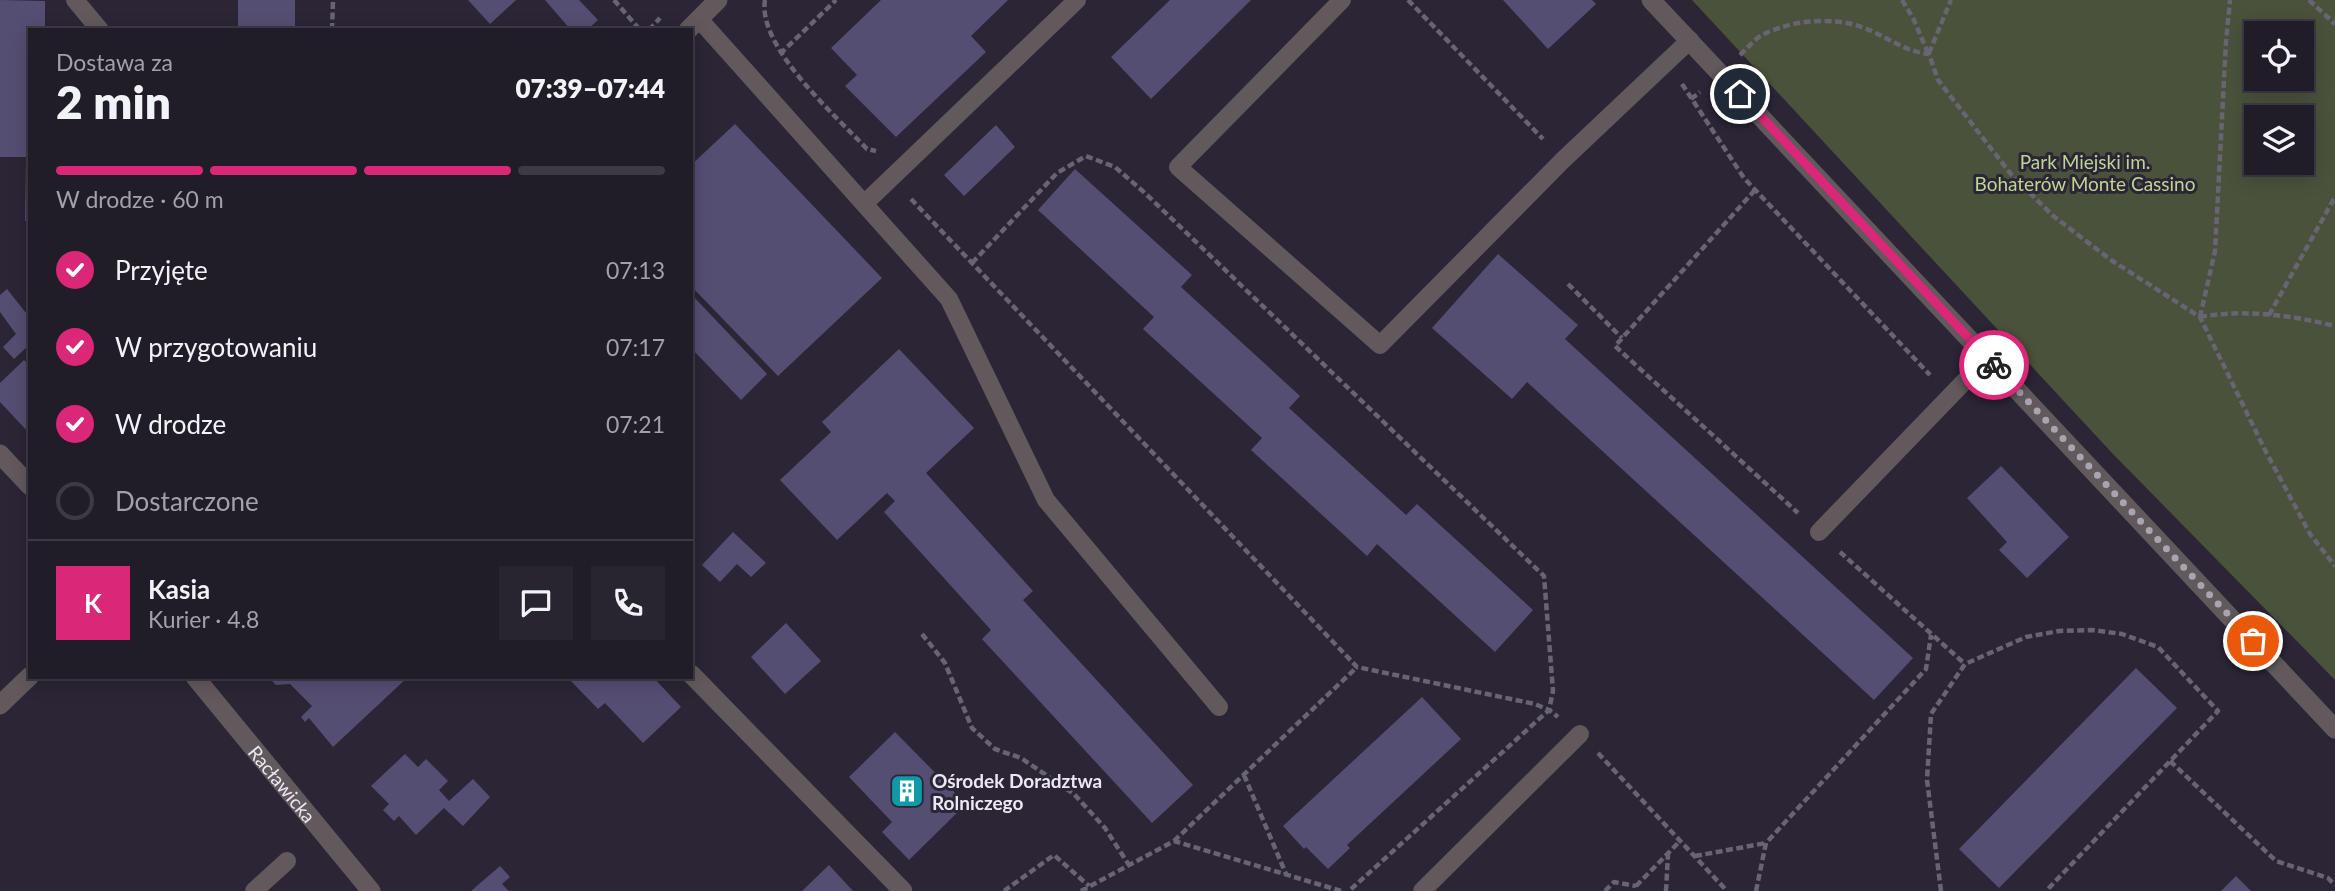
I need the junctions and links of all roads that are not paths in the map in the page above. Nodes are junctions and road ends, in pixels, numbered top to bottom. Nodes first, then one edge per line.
1 (75, 0) edge
2 (718, 0) edge
3 (1077, 0) edge
4 (1342, 0) edge
5 (1651, 0) edge
6 (694, 24) edge
7 (98, 28) edge
8 (1690, 40) junction
9 (864, 204) junction
10 (1987, 358) junction
11 (0, 454) edge
12 (28, 484) edge
13 (1819, 532) road end
14 (693, 676) edge
15 (28, 679) edge
16 (197, 679) edge
17 (0, 705) edge
18 (1219, 707) dead end
19 (2335, 729) edge
20 (1580, 734) road end
21 (287, 861) dead end
22 (898, 885) edge
23 (254, 891) edge
24 (371, 891) edge
25 (1422, 891) edge

1 - 7 lane
2 - 6 street
3 - 9 lane
4 - 8 lane
5 - 8 street
6 - 9 lane
8 - 10 street
9 - 18 lane
10 - 13 lane
10 - 19 street
11 - 12 street
14 - 22 street
15 - 17 street
16 - 24 street, Racławicka
20 - 25 lane
21 - 23 lane

